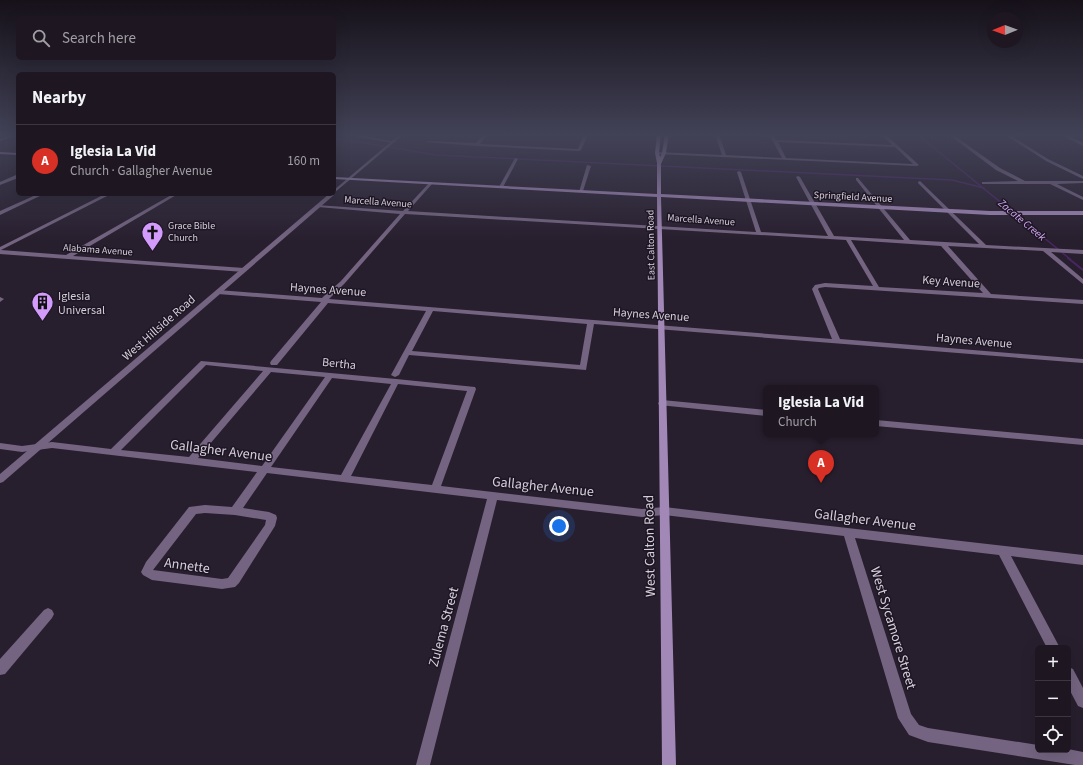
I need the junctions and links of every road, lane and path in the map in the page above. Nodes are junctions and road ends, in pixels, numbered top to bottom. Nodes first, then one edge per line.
1 (361, 170) edge
2 (510, 170) edge
3 (587, 170) edge
4 (659, 170) edge
5 (1000, 170) edge
6 (1066, 170) edge
7 (739, 172) dead end
8 (6, 176) dead end
9 (16, 177) edge
10 (798, 177) dead end
11 (16, 178) edge
12 (336, 178) edge
13 (1083, 178) edge
14 (350, 179) junction
15 (858, 179) dead end
16 (920, 182) dead end
17 (1083, 182) edge
18 (430, 183) junction
19 (984, 183) dead end
20 (1024, 183) junction
21 (1050, 183) junction
22 (0, 184) edge
23 (501, 187) junction
24 (336, 190) edge
25 (581, 190) junction
26 (659, 195) junction
27 (38, 196) edge
28 (105, 196) edge
29 (173, 196) edge
30 (330, 196) edge
31 (748, 200) junction
32 (1083, 200) edge
33 (813, 204) junction
34 (318, 206) junction
35 (880, 207) junction
36 (948, 211) junction
37 (404, 212) junction
38 (0, 213) edge
39 (1083, 214) edge
40 (660, 227) junction
41 (759, 233) junction
42 (832, 238) junction
43 (847, 238) junction
44 (908, 242) junction
45 (943, 244) junction
46 (985, 247) junction
47 (0, 250) edge
48 (1048, 251) junction
49 (1083, 252) edge
50 (67, 257) junction
51 (244, 270) junction
52 (1083, 282) edge
53 (877, 288) junction
54 (218, 292) junction
55 (989, 296) junction
56 (326, 301) junction
57 (1083, 302) edge
58 (431, 308) junction
59 (590, 322) junction
60 (661, 327) junction
61 (838, 341) junction
62 (408, 353) junction
63 (1083, 361) edge
64 (272, 366) junction
65 (330, 375) junction
66 (395, 378) junction
67 (662, 403) junction
68 (763, 413) edge
69 (879, 423) edge
70 (1083, 442) edge
71 (0, 446) edge
72 (37, 447) junction
73 (113, 452) junction
74 (191, 461) junction
75 (263, 470) junction
76 (0, 479) edge
77 (344, 479) junction
78 (435, 489) junction
79 (493, 496) junction
80 (235, 511) junction
81 (664, 511) junction
82 (848, 532) junction
83 (1002, 550) junction
84 (1083, 560) edge
85 (48, 614) dead end
86 (1052, 645) edge
87 (0, 669) edge
88 (1071, 679) edge
89 (1083, 701) edge
90 (1083, 760) edge
91 (423, 765) edge
92 (669, 765) edge

1 - 14 street
2 - 23 street
3 - 25 street
4 - 26 main road, East Calton Road
5 - 20 street
6 - 13 street
7 - 31 street
8 - 9 street
10 - 33 street
11 - 22 street
12 - 14 main road, Springfield Avenue
14 - 18 main road, Springfield Avenue
14 - 24 street
15 - 35 street
16 - 36 street
17 - 21 street
18 - 23 main road, Springfield Avenue
18 - 37 street
19 - 20 street
20 - 21 street
21 - 32 street
23 - 25 main road, Springfield Avenue
25 - 26 main road, Springfield Avenue
26 - 31 main road, Springfield Avenue
26 - 40 main road, East Calton Road
27 - 38 street
28 - 47 street
29 - 50 street
30 - 34 street, West Hillside Road
31 - 33 main road, Springfield Avenue
31 - 41 street
33 - 35 main road, Springfield Avenue
33 - 42 street
34 - 37 street, Marcella Avenue
34 - 51 street, West Hillside Road
35 - 36 main road, Springfield Avenue
35 - 44 street
36 - 39 main road, Springfield Avenue
36 - 46 street
37 - 40 street, Marcella Avenue
37 - 56 street
40 - 41 street, Marcella Avenue
40 - 60 main road, East Calton Road
41 - 42 street, Marcella Avenue
42 - 43 street, Marcella Avenue
43 - 44 street, Marcella Avenue
43 - 53 street
44 - 45 street, Marcella Avenue
45 - 46 street, Marcella Avenue
45 - 55 street
46 - 48 street, Marcella Avenue
47 - 50 street, Alabama Avenue
48 - 49 street, Marcella Avenue
48 - 52 street
50 - 51 street, Alabama Avenue
51 - 54 street, West Hillside Road
53 - 55 street, Key Avenue
53 - 61 street, Key Avenue
54 - 56 street, Haynes Avenue
54 - 72 street, West Hillside Road
55 - 57 street, Key Avenue
56 - 58 street, Haynes Avenue
56 - 64 street
58 - 59 street, Haynes Avenue
58 - 62 street
59 - 60 street, Haynes Avenue
59 - 62 street
60 - 61 street, Haynes Avenue
60 - 67 main road, West Calton Road
61 - 63 street, Haynes Avenue
62 - 66 street
64 - 65 street, Bertha
64 - 73 street, Bertha
64 - 74 street
65 - 66 street, Bertha
65 - 75 street
66 - 77 street
66 - 78 street, Bertha
67 - 68 street
67 - 81 main road, West Calton Road
69 - 70 street
71 - 72 street, Gallagher Avenue
72 - 73 street, Gallagher Avenue
72 - 76 street, West Hillside Road
73 - 74 street, Gallagher Avenue
74 - 75 street, Gallagher Avenue
75 - 77 street, Gallagher Avenue
75 - 80 street
77 - 78 street, Gallagher Avenue
78 - 79 street, Gallagher Avenue
79 - 81 street, Gallagher Avenue
79 - 91 street, Zulema Street
80 - 80 street, Annette
81 - 82 street, Gallagher Avenue
81 - 92 main road, West Calton Road
82 - 83 street, Gallagher Avenue
82 - 90 street, West Sycamore Street
83 - 84 street, Gallagher Avenue
83 - 86 street
85 - 87 street
88 - 89 street

